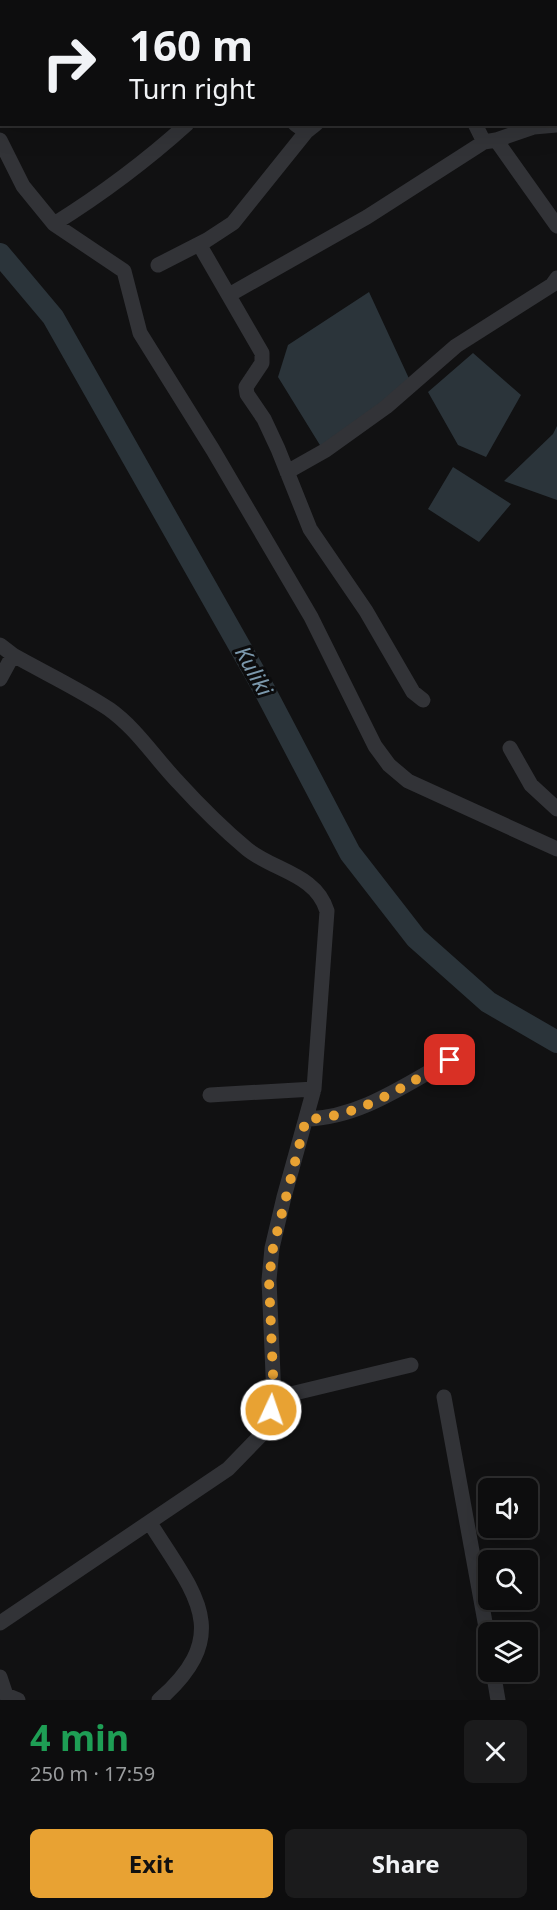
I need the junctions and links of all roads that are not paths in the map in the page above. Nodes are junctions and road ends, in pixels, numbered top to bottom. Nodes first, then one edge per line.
1 (185, 126) edge
2 (477, 126) edge
3 (546, 126) edge
4 (306, 127) edge
5 (0, 140) edge
6 (490, 141) junction
7 (54, 224) junction
8 (557, 226) edge
9 (200, 244) junction
10 (158, 265) dead end
11 (557, 278) edge
12 (229, 296) junction
13 (287, 472) junction
14 (0, 645) edge
15 (13, 655) junction
16 (0, 679) edge
17 (423, 700) dead end
18 (510, 748) dead end
19 (557, 809) edge
20 (557, 849) edge
21 (450, 1060) dead end
22 (314, 1089) junction
23 (210, 1095) dead end
24 (306, 1119) junction
25 (411, 1365) dead end
26 (444, 1397) dead end
27 (274, 1398) junction
28 (150, 1523) junction
29 (485, 1622) edge
30 (0, 1623) edge
31 (0, 1677) edge
32 (496, 1682) edge
33 (8, 1697) edge
34 (159, 1700) edge
35 (498, 1700) edge

1 - 7 street
2 - 6 street
3 - 6 street
4 - 9 street
5 - 7 street
6 - 8 street
6 - 12 street
7 - 20 street
9 - 10 street
9 - 12 street
11 - 13 street
12 - 13 street
13 - 17 street
14 - 15 street
15 - 16 street
15 - 22 street
18 - 19 street
21 - 24 street
22 - 23 street
22 - 24 street
24 - 27 street
25 - 27 street
26 - 29 street
27 - 28 street
28 - 30 street
28 - 34 street
31 - 33 street
32 - 35 street

